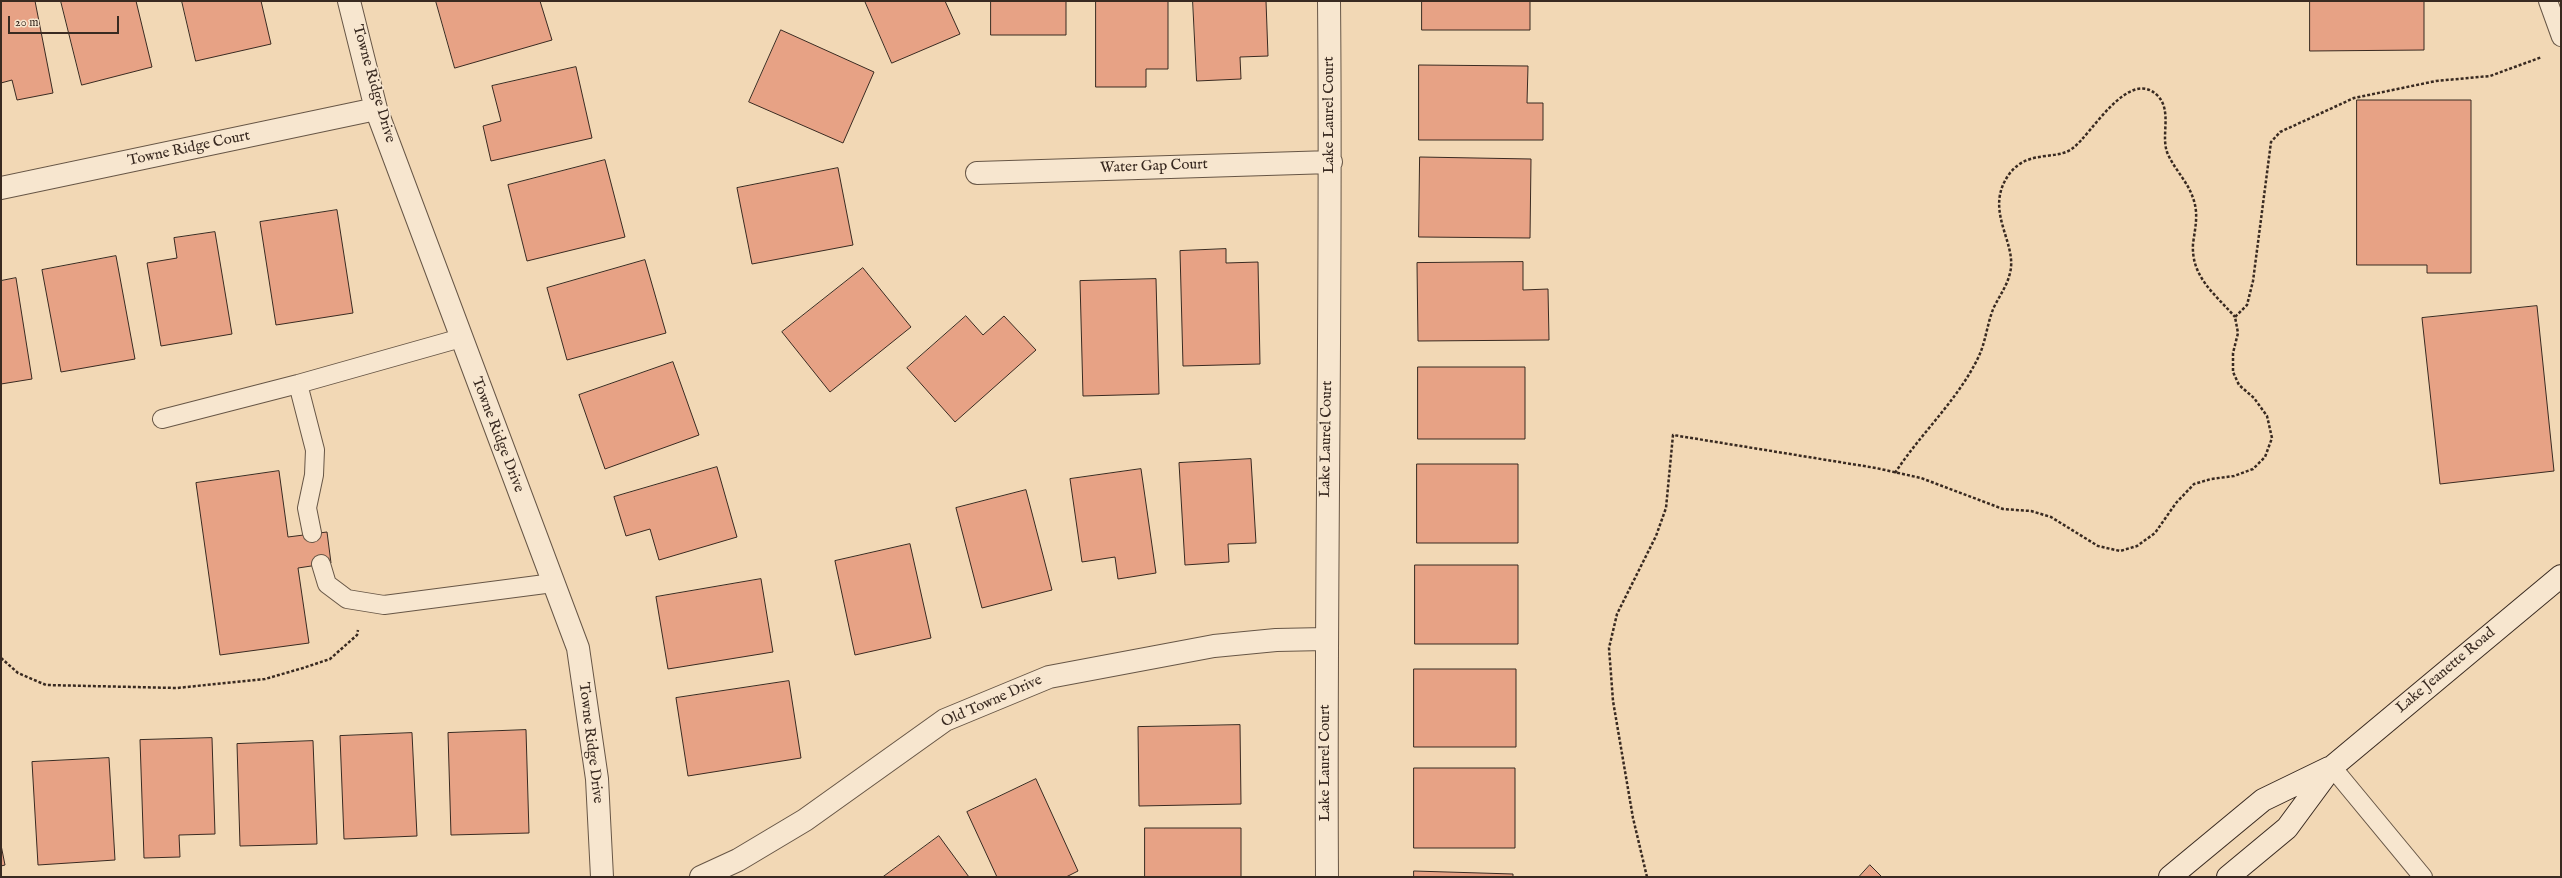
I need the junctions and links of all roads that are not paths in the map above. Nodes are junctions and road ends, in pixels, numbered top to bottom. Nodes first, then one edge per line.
1 (350, 1) edge
2 (1329, 1) edge
3 (2548, 1) edge
4 (2561, 37) edge
5 (376, 109) junction
6 (1331, 162) junction
7 (977, 173) dead end
8 (1, 188) edge
9 (461, 338) junction
10 (298, 384) junction
11 (162, 419) dead end
12 (312, 533) dead end
13 (321, 564) dead end
14 (2561, 576) edge
15 (553, 583) junction
16 (1325, 640) junction
17 (2332, 767) junction
18 (602, 877) edge
19 (701, 877) edge
20 (1327, 877) edge
21 (2170, 877) edge
22 (2228, 877) edge
23 (2423, 877) edge

1 - 5 street, Towne Ridge Drive
2 - 6 street, Lake Laurel Court
3 - 4 lane
5 - 8 street, Towne Ridge Court
5 - 9 street, Towne Ridge Drive
6 - 7 street, Water Gap Court
6 - 16 street, Lake Laurel Court
9 - 10 lane
9 - 15 street, Towne Ridge Drive
10 - 11 lane
10 - 12 lane
13 - 15 lane
14 - 17 street, Lake Jeanette Road
15 - 18 street, Towne Ridge Drive
16 - 19 street, Old Towne Drive
16 - 20 street, Lake Laurel Court
17 - 21 street, Lake Jeanette Road
17 - 22 street, Lake Jeanette Road
17 - 23 lane

